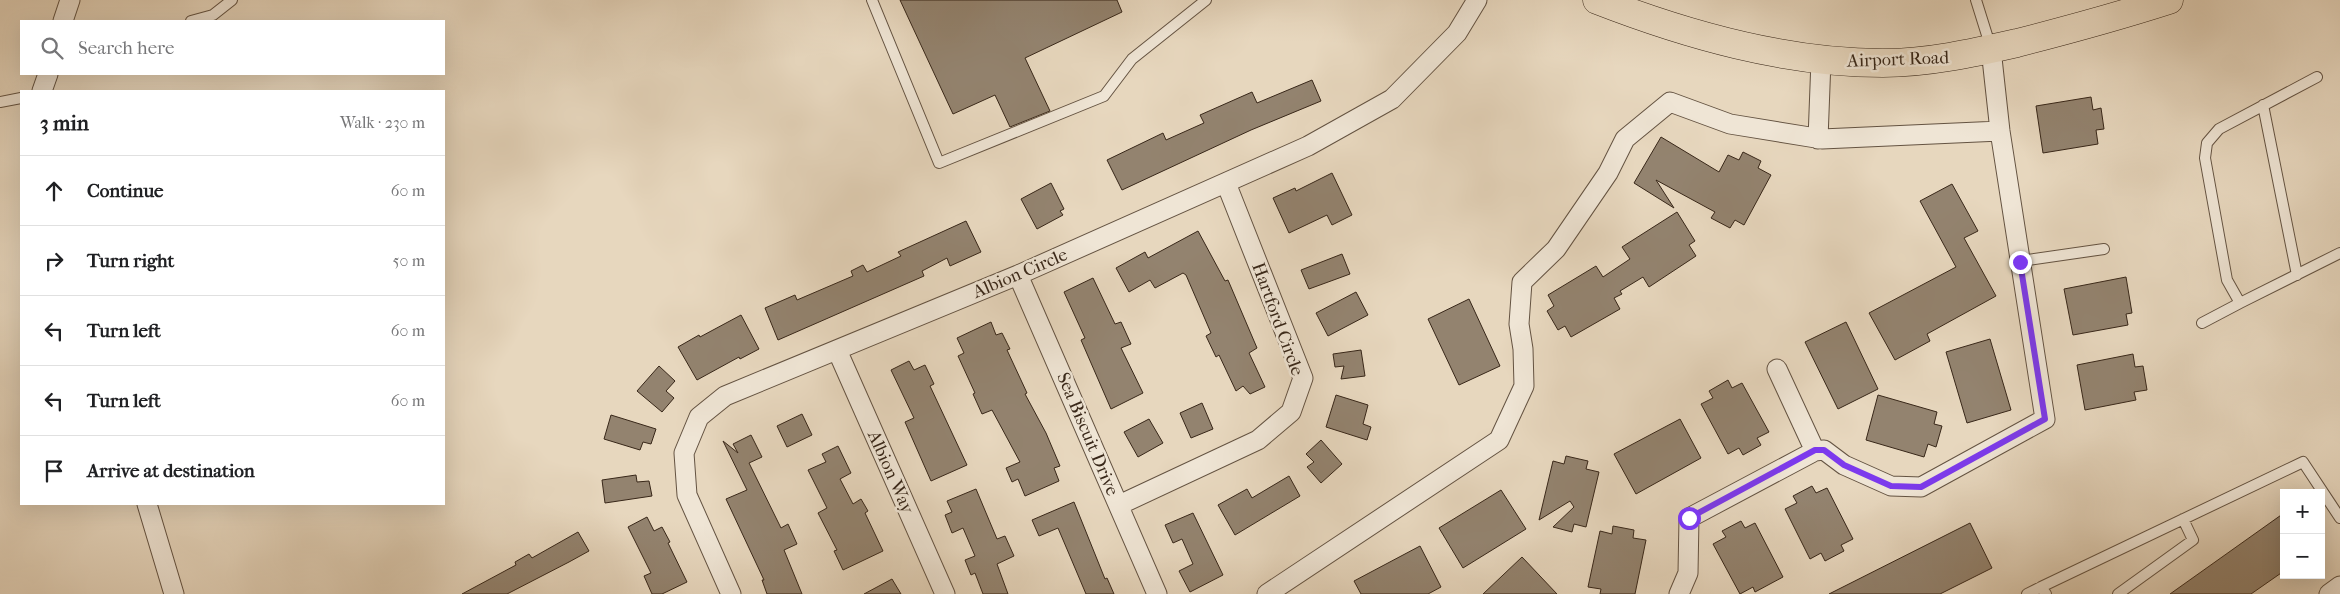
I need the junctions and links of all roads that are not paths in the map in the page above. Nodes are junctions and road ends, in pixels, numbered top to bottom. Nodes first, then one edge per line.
1 (70, 0) edge
2 (232, 0) edge
3 (872, 0) edge
4 (1206, 0) edge
5 (1477, 0) edge
6 (1596, 0) edge
7 (1976, 0) edge
8 (2169, 0) edge
9 (63, 20) edge
10 (195, 20) edge
11 (1992, 49) junction
12 (1821, 60) junction
13 (48, 75) edge
14 (2317, 77) dead end
15 (42, 90) edge
16 (20, 98) edge
17 (0, 102) edge
18 (2263, 105) junction
19 (2000, 131) junction
20 (1818, 139) junction
21 (1226, 183) junction
22 (2104, 249) dead end
23 (2340, 253) edge
24 (2020, 262) junction
25 (1018, 274) junction
26 (2297, 275) junction
27 (2240, 303) junction
28 (2202, 323) dead end
29 (837, 350) junction
30 (1777, 369) dead end
31 (1815, 450) junction
32 (147, 505) edge
33 (1118, 505) junction
34 (2340, 518) edge
35 (2183, 519) junction
36 (2340, 586) edge
37 (2043, 591) edge
38 (174, 594) edge
39 (731, 594) edge
40 (945, 594) edge
41 (1157, 594) edge
42 (1267, 594) edge
43 (1679, 594) edge
44 (2027, 594) edge
45 (2118, 594) edge
46 (2329, 594) edge

1 - 9 street
2 - 10 lane
3 - 4 lane
5 - 21 street, Albion Circle
6 - 12 highway, Airport Road
7 - 11 lane
8 - 11 highway, Airport Road
11 - 12 highway, Airport Road
11 - 19 street
12 - 20 street
13 - 15 street
14 - 18 lane
16 - 17 lane
18 - 26 lane
18 - 27 lane
19 - 20 street
19 - 24 street
20 - 42 street
21 - 25 street, Albion Circle
21 - 33 street, Hartford Circle
22 - 24 lane
23 - 26 lane
24 - 31 street
25 - 29 street, Albion Circle
25 - 33 street, Sea Biscuit Drive
26 - 27 lane
27 - 28 lane
29 - 39 street, Albion Circle
29 - 40 street, Albion Way
30 - 31 street
31 - 43 street
32 - 38 street
33 - 41 street, Sea Biscuit Drive
34 - 35 lane
35 - 37 lane
35 - 45 lane
36 - 46 street
37 - 44 lane

